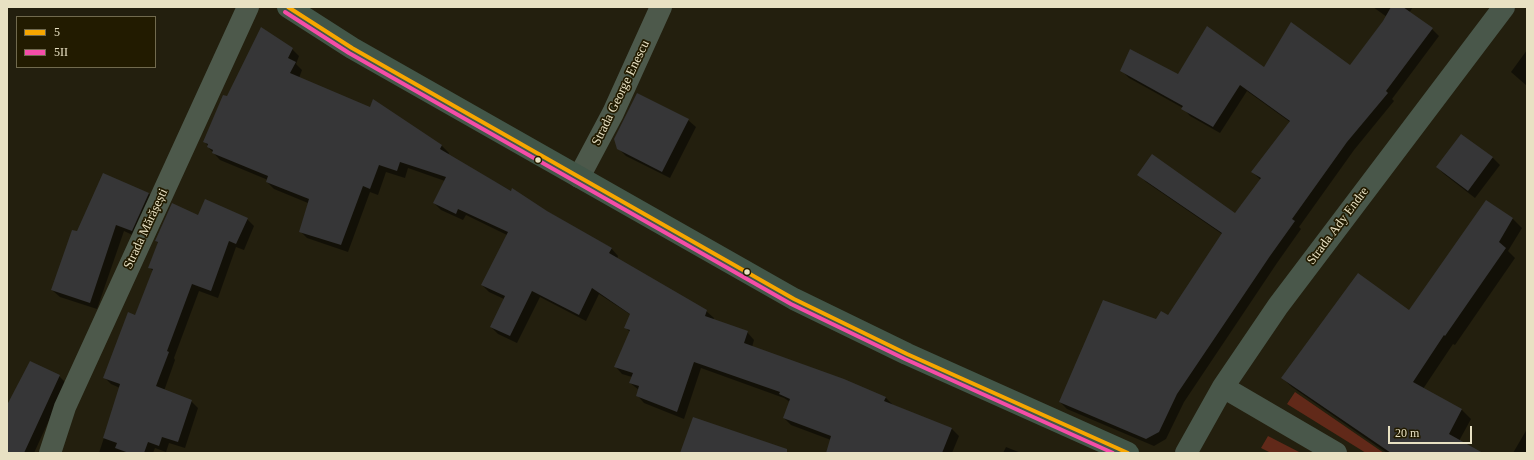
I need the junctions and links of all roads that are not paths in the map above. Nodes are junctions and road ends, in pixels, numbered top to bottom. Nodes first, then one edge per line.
1 (248, 7) edge
2 (288, 7) edge
3 (662, 7) edge
4 (1504, 7) edge
5 (579, 178) junction
6 (1223, 387) junction
7 (50, 453) edge
8 (1128, 453) edge
9 (1186, 453) edge
10 (1336, 453) edge

1 - 7 street, Strada Mărășești
2 - 5 main road
3 - 5 street, Strada George Enescu
4 - 6 main road, Strada Ady Endre
5 - 8 main road
6 - 9 main road, Strada Ady Endre
6 - 10 main road

